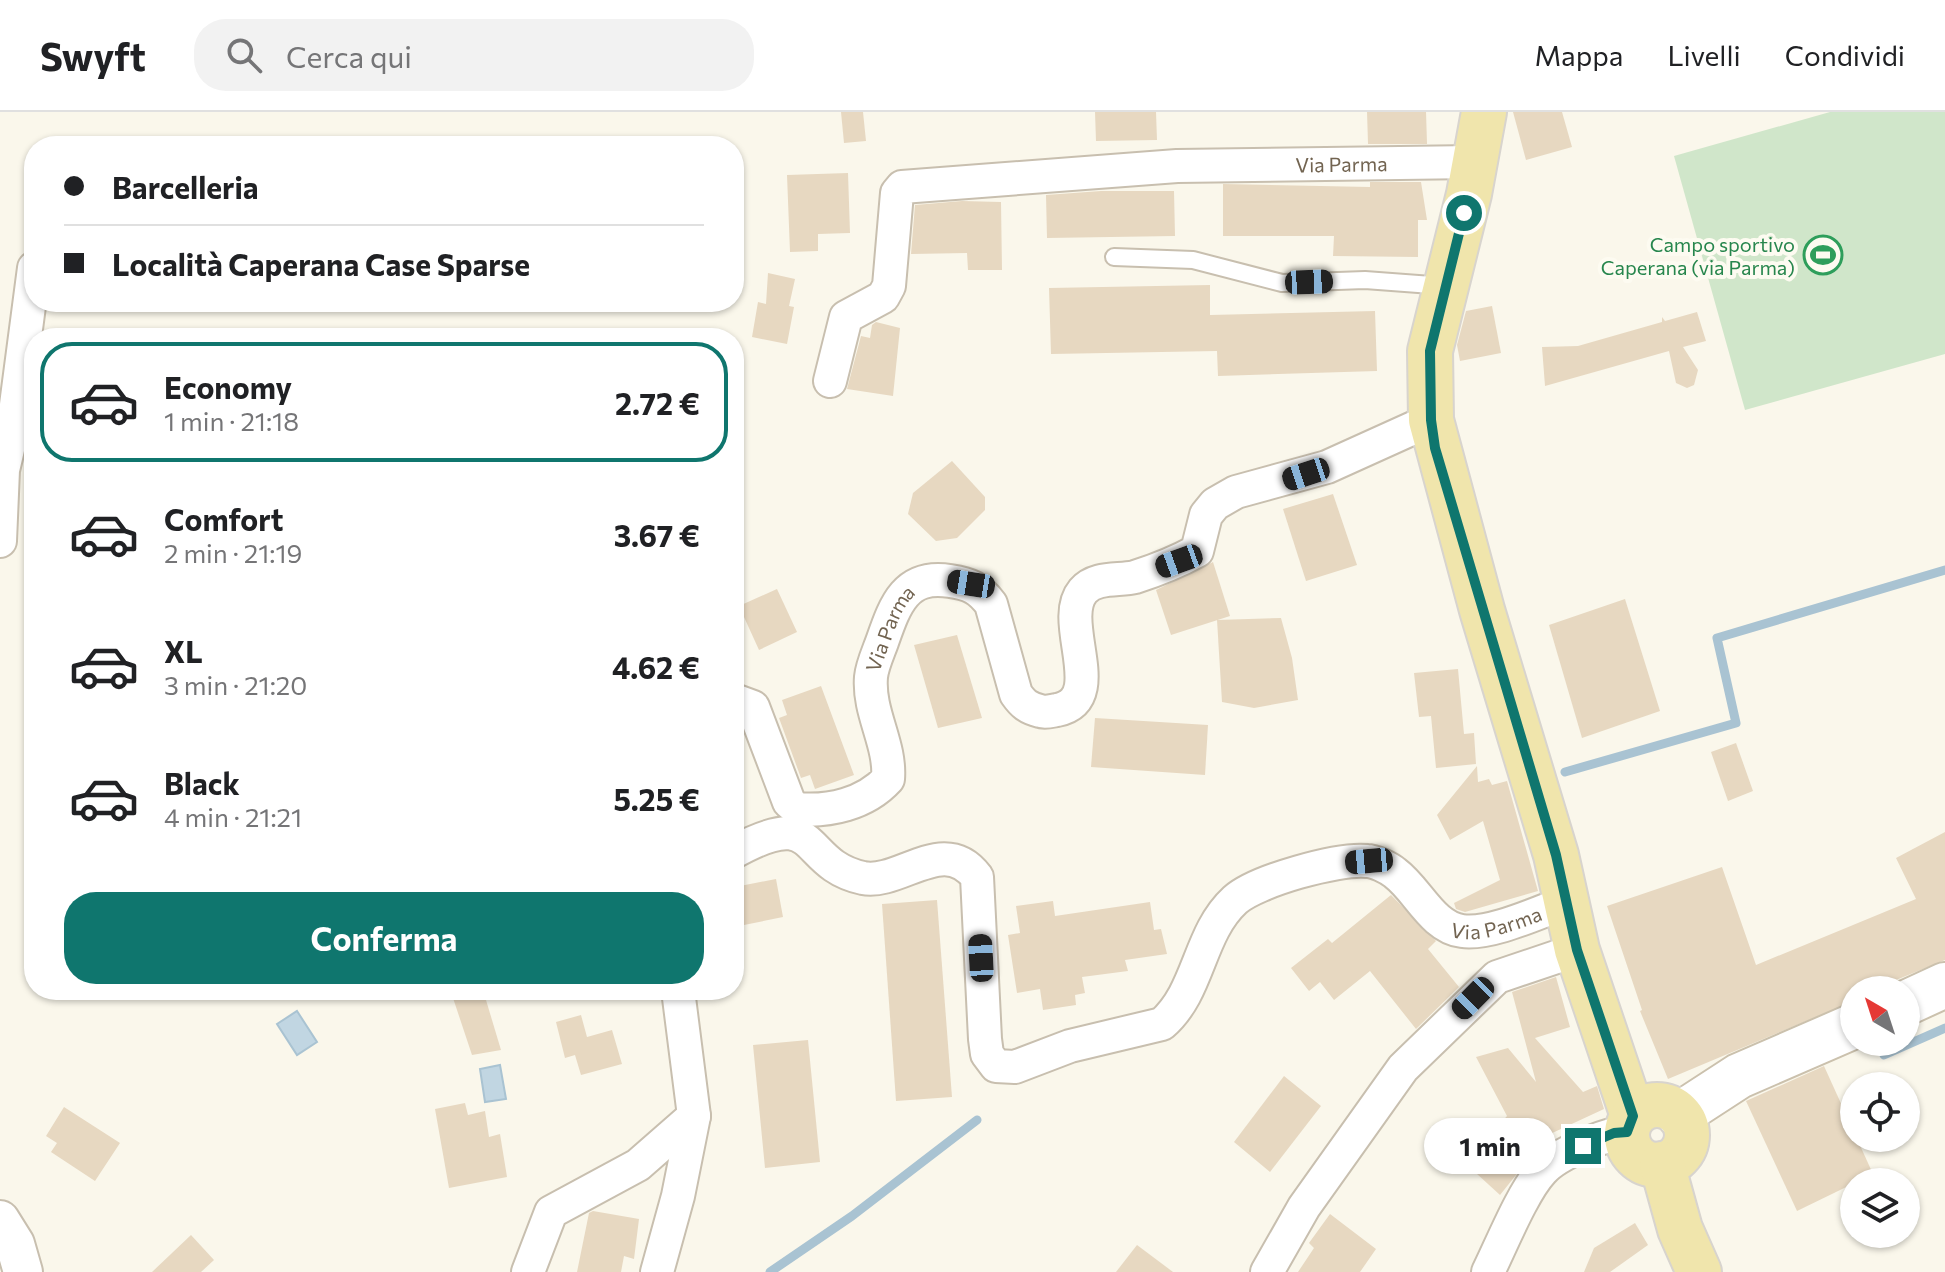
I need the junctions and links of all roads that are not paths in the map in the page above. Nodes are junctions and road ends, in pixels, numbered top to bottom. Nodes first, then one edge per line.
1 (1484, 112) edge
2 (1474, 162) junction
3 (1114, 257) dead end
4 (1446, 286) junction
5 (24, 344) edge
6 (830, 381) dead end
7 (1431, 420) junction
8 (0, 541) edge
9 (744, 704) edge
10 (744, 847) edge
11 (1567, 902) junction
12 (1577, 950) junction
13 (1945, 985) edge
14 (1920, 997) edge
15 (679, 1000) edge
16 (1840, 1032) edge
17 (1679, 1115) junction
18 (694, 1116) junction
19 (1630, 1124) junction
20 (1662, 1164) junction
21 (0, 1220) edge
22 (23, 1272) edge
23 (528, 1272) edge
24 (657, 1272) edge
25 (1267, 1272) edge
26 (1488, 1272) edge
27 (1699, 1272) edge

1 - 2 main road, Via Parma
2 - 4 main road, Via Parma
2 - 6 street, Via Parma
3 - 4 lane
4 - 7 main road, Via Parma
5 - 8 street
7 - 9 street, Via Parma
7 - 11 main road, Via Parma
10 - 11 street, Via Parma
11 - 12 main road, Via Parma
12 - 19 main road, Via Parma
12 - 25 street
13 - 14 main road
15 - 18 street
16 - 17 main road
17 - 19 main road
17 - 20 main road
18 - 23 street
18 - 24 street
19 - 20 main road
19 - 26 street
20 - 27 main road
21 - 22 street

